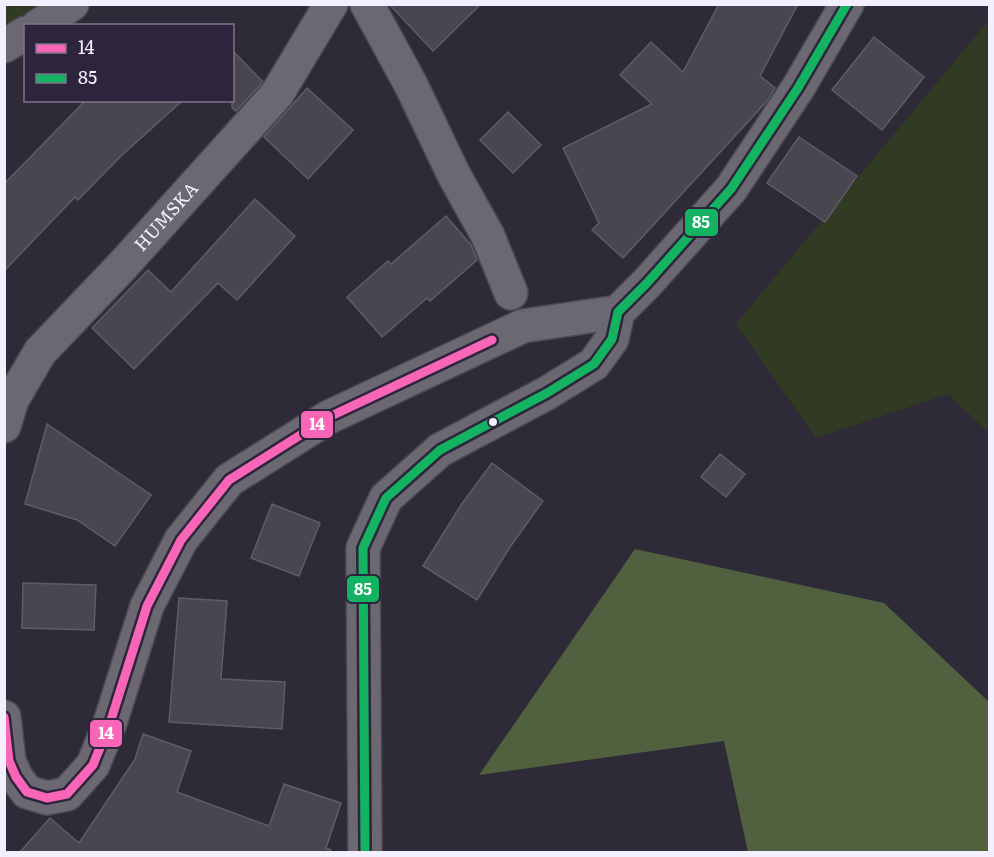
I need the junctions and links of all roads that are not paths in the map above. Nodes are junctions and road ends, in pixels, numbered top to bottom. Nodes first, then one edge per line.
1 (72, 4) edge
2 (331, 4) edge
3 (367, 4) edge
4 (847, 4) edge
5 (41, 24) edge
6 (24, 34) edge
7 (4, 46) edge
8 (511, 293) dead end
9 (618, 312) junction
10 (4, 426) edge
11 (4, 717) edge
12 (10, 791) edge
13 (365, 852) edge

1 - 5 street
2 - 10 street, HUMSKA
3 - 8 street
4 - 9 street
6 - 7 street
9 - 12 street
9 - 13 street
11 - 12 street

